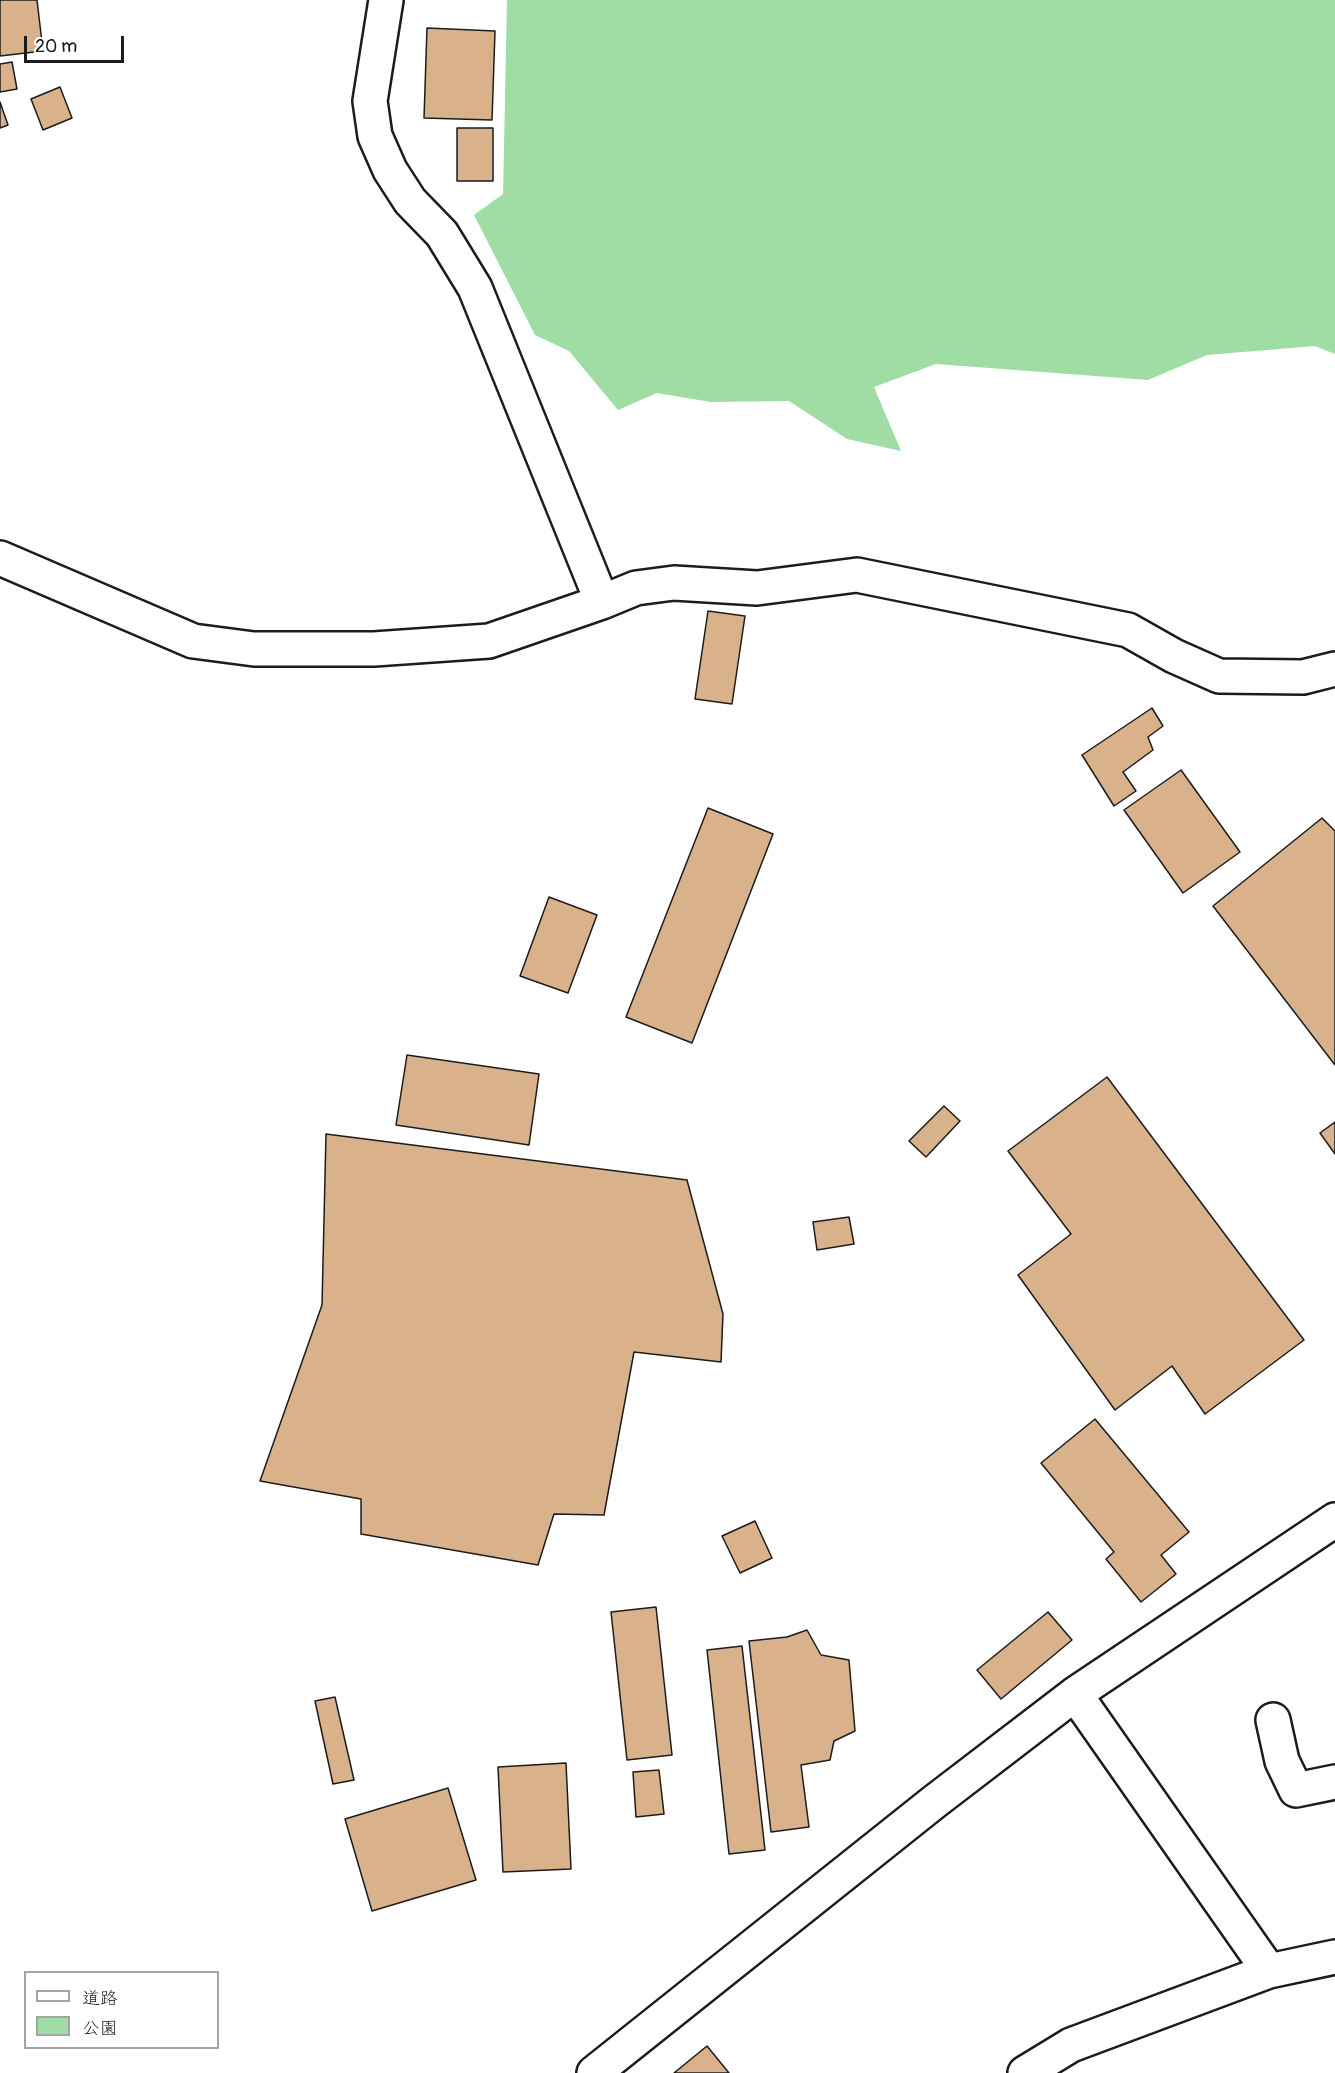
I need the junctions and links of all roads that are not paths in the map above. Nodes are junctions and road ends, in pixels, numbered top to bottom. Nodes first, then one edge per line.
1 (386, 0) edge
2 (0, 558) edge
3 (603, 602) junction
4 (1335, 669) edge
5 (1335, 1520) edge
6 (1075, 1694) junction
7 (1273, 1720) dead end
8 (1335, 1782) edge
9 (1335, 1957) edge
10 (1269, 1971) junction
11 (594, 2073) edge
12 (1025, 2073) edge

1 - 3 street
2 - 3 street
3 - 4 street
5 - 6 street
6 - 10 street
6 - 11 street
7 - 8 street
9 - 10 street
10 - 12 street

